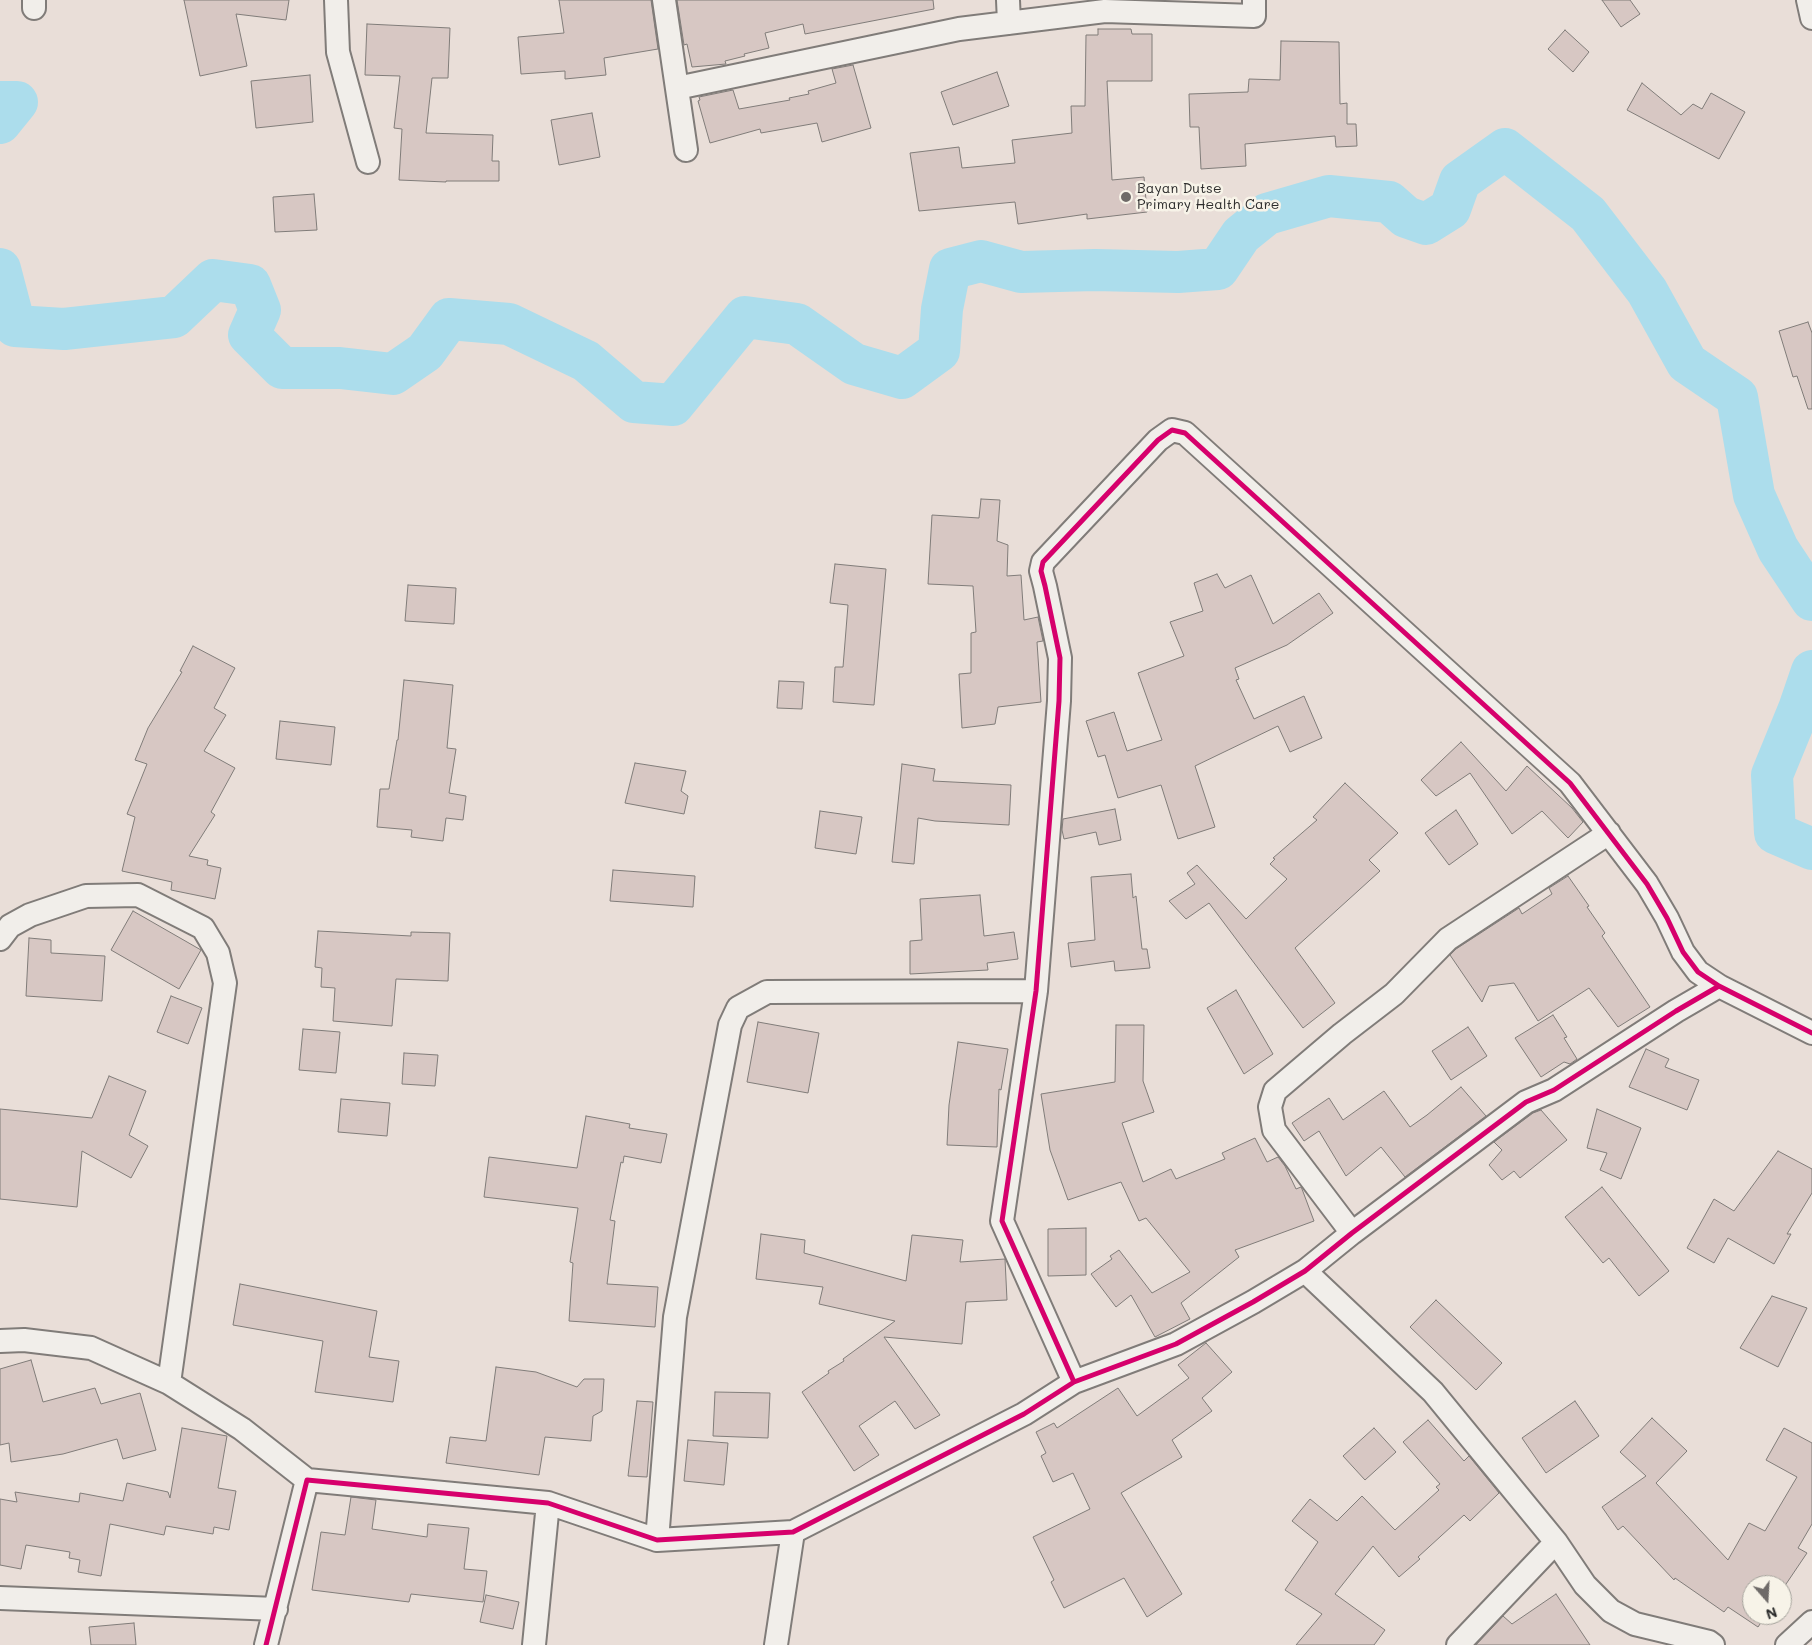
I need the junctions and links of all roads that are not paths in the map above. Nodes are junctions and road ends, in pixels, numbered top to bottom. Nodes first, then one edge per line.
1 (336, 0) edge
2 (664, 0) edge
3 (1008, 0) edge
4 (1254, 0) edge
5 (1808, 0) edge
6 (1812, 18) edge
7 (1008, 23) junction
8 (677, 88) junction
9 (686, 150) dead end
10 (368, 162) dead end
11 (1609, 833) junction
12 (0, 939) edge
13 (1719, 986) junction
14 (1036, 991) junction
15 (1812, 1034) edge
16 (1352, 1233) junction
17 (1305, 1271) junction
18 (0, 1341) edge
19 (1074, 1382) junction
20 (169, 1383) junction
21 (307, 1480) junction
22 (548, 1503) junction
23 (793, 1532) junction
24 (658, 1540) junction
25 (1556, 1542) junction
26 (0, 1598) edge
27 (276, 1609) junction
28 (1812, 1622) edge
29 (266, 1645) edge
30 (534, 1645) edge
31 (776, 1645) edge
32 (1458, 1645) edge
33 (1713, 1645) edge
34 (1787, 1645) edge

1 - 10 street
2 - 8 street
3 - 7 street
4 - 7 street
5 - 6 street
7 - 8 street
8 - 9 street
11 - 13 street
11 - 14 street
11 - 16 street
12 - 20 street
13 - 15 street
13 - 16 street
14 - 19 street
14 - 24 street
16 - 17 street
17 - 19 street
17 - 25 street
18 - 20 street
19 - 23 street
20 - 21 street
21 - 22 street
21 - 27 street
22 - 24 street
22 - 30 street
23 - 24 street
23 - 31 street
25 - 32 street
25 - 33 street
26 - 27 street
27 - 29 street
28 - 34 street

